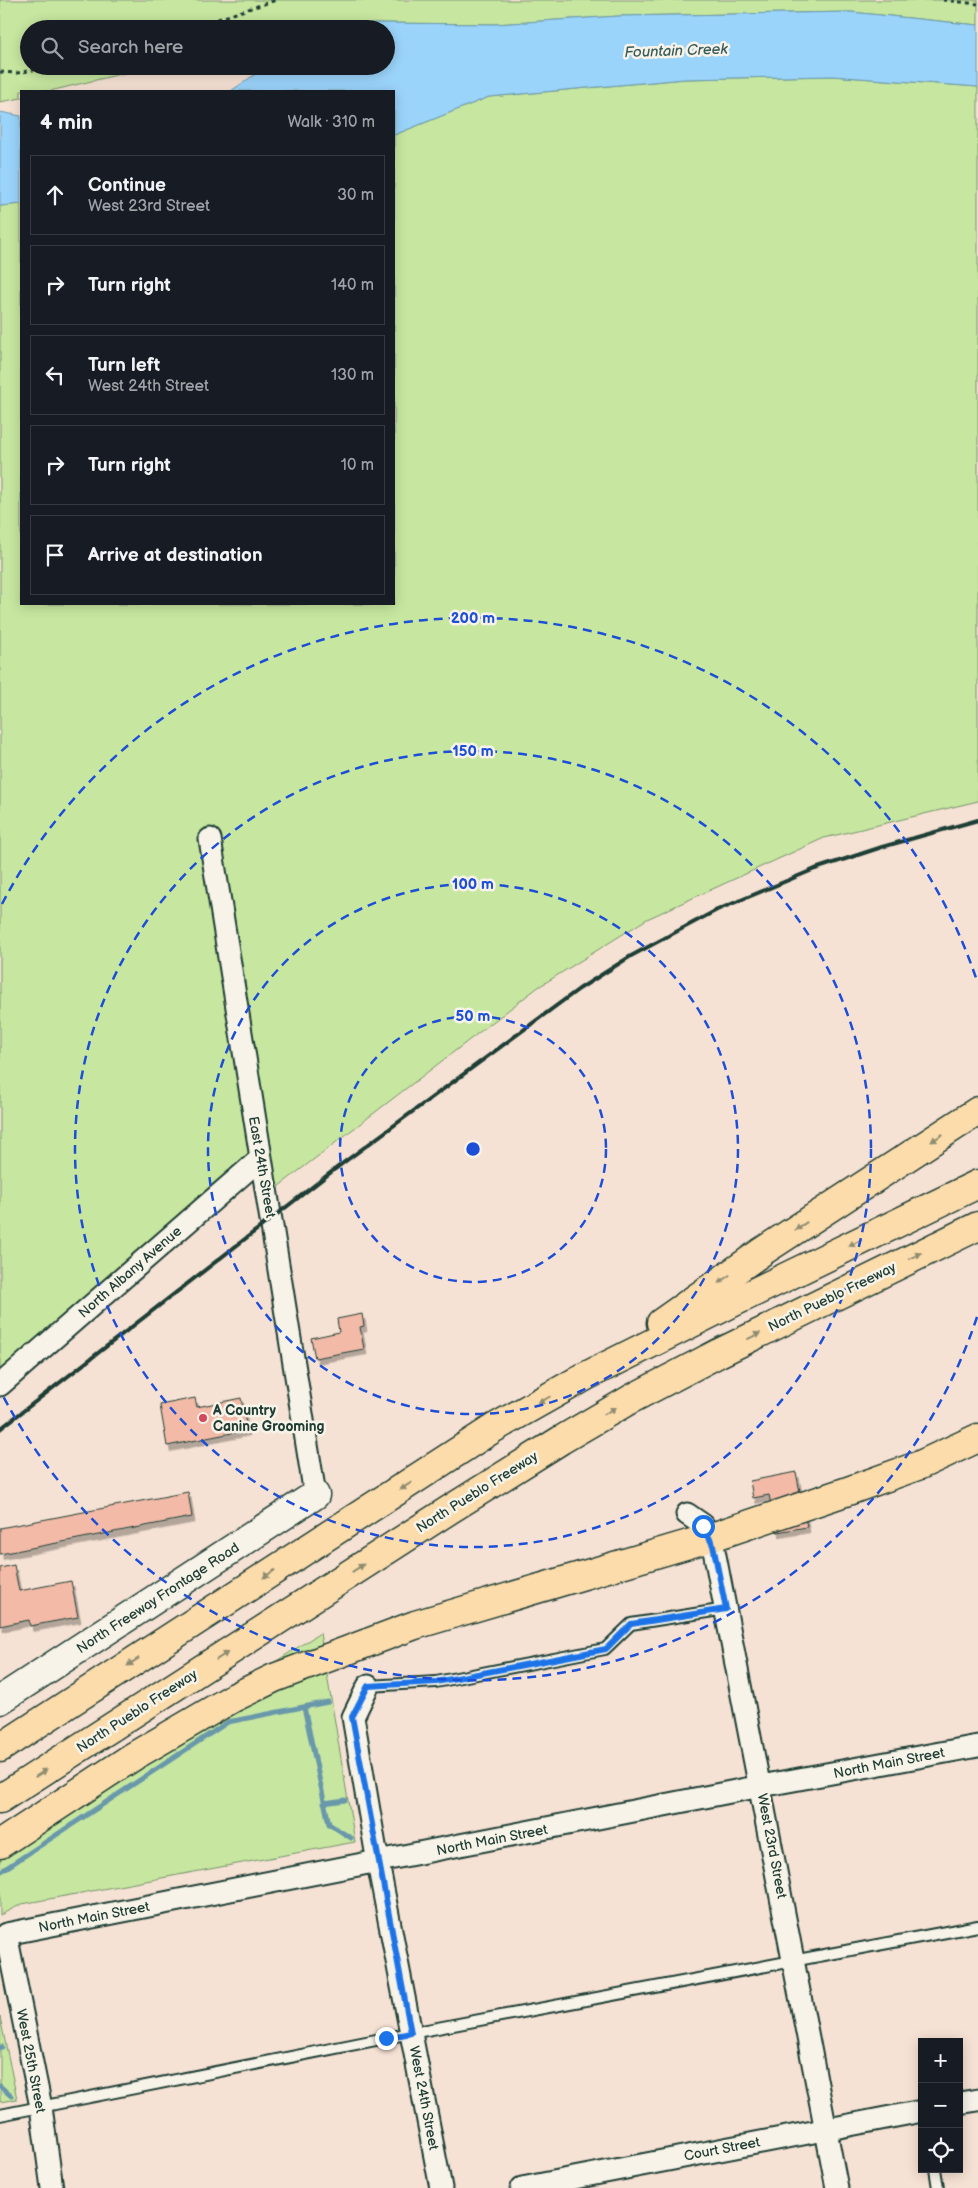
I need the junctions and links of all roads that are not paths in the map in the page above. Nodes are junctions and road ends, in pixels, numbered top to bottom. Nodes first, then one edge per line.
1 (210, 839) dead end
2 (978, 1111) edge
3 (260, 1159) junction
4 (978, 1184) edge
5 (978, 1226) edge
6 (586, 1376) junction
7 (0, 1385) edge
8 (978, 1438) edge
9 (315, 1495) joint
10 (687, 1514) dead end
11 (709, 1538) junction
12 (726, 1609) junction
13 (368, 1686) joint
14 (0, 1700) edge
15 (978, 1746) edge
16 (0, 1748) edge
17 (761, 1786) junction
18 (0, 1799) edge
19 (0, 1844) edge
20 (378, 1863) junction
21 (978, 1926) edge
22 (6, 1934) joint
23 (794, 1962) junction
24 (411, 2033) junction
25 (978, 2100) edge
26 (963, 2102) edge
27 (41, 2107) junction
28 (918, 2112) edge
29 (0, 2114) edge
30 (825, 2128) junction
31 (936, 2173) edge
32 (52, 2188) edge
33 (441, 2188) edge
34 (522, 2188) edge
35 (837, 2188) edge
36 (938, 2188) edge

1 - 3 street, East 24th Street
2 -> 6 highway
3 - 7 street, North Albany Avenue
3 - 9 street, East 24th Street
4 -> 6 highway
18 -> 5 highway, North Pueblo Freeway
6 -> 16 highway
8 - 11 highway
9 - 14 street, North Freeway Frontage Road
10 - 11 street, West 23rd Street
11 - 12 street, West 23rd Street
11 - 19 highway
12 - 13 lane
12 - 17 street, West 23rd Street
13 - 20 street, West 24th Street
15 - 17 street, North Main Street
17 - 20 street, North Main Street
17 - 23 street, West 23rd Street
20 - 22 street, North Main Street
20 - 24 street, West 24th Street
21 - 23 lane
22 - 27 street, West 25th Street
23 - 24 lane
23 - 30 street, West 23rd Street
24 - 27 lane
24 - 33 street, West 24th Street
25 - 26 street
27 - 29 lane
27 - 32 street, West 25th Street
28 - 30 street, Court Street
30 - 34 street, Court Street
30 - 35 street, West 23rd Street
31 - 36 lane

